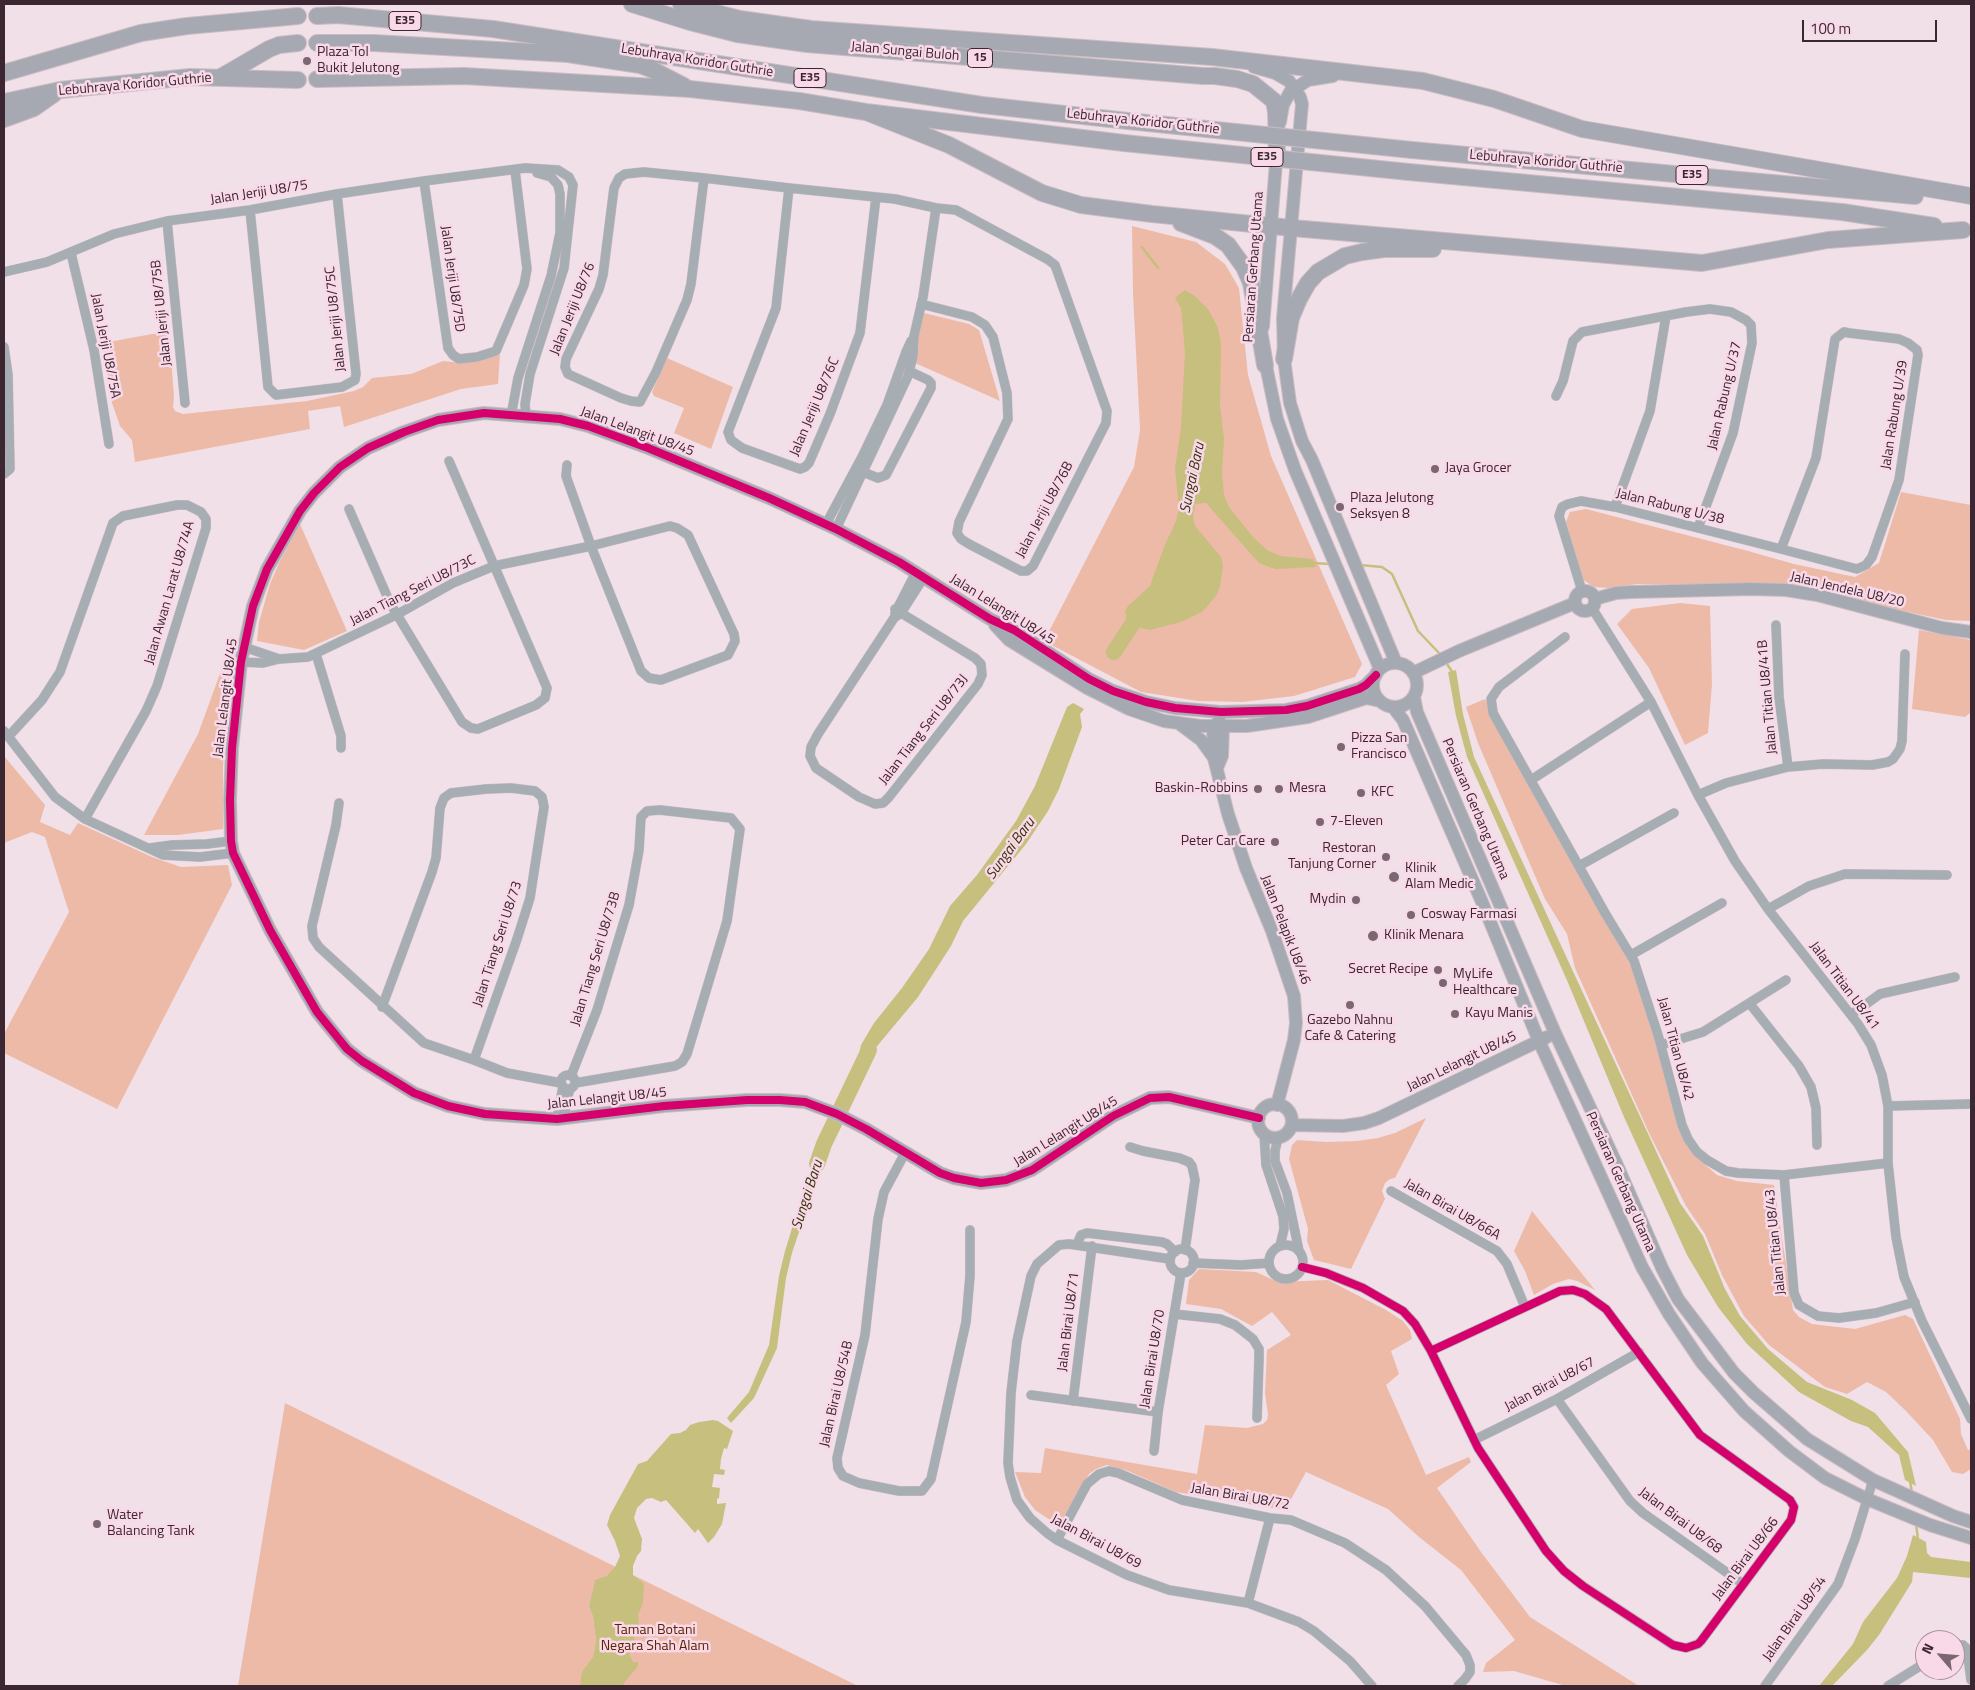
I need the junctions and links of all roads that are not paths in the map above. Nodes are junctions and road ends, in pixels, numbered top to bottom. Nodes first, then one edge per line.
1 (632, 4) edge
2 (681, 4) edge
3 (298, 16) dead end
4 (317, 16) dead end
5 (298, 43) dead end
6 (317, 43) dead end
7 (1212, 57) junction
8 (4, 72) edge
9 (1358, 73) junction
10 (220, 78) junction
11 (317, 79) dead end
12 (298, 80) dead end
13 (690, 89) junction
14 (1294, 89) junction
15 (60, 90) junction
16 (4, 102) edge
17 (866, 112) junction
18 (4, 119) edge
19 (1277, 152) junction
20 (525, 168) junction
21 (515, 170) junction
22 (704, 178) junction
23 (424, 181) junction
24 (789, 188) junction
25 (337, 194) junction
26 (1971, 196) edge
27 (876, 197) junction
28 (1971, 201) edge
29 (936, 208) junction
30 (250, 210) junction
31 (1152, 214) junction
32 (167, 221) junction
33 (1272, 226) junction
34 (1292, 228) junction
35 (1967, 230) edge
36 (1464, 241) junction
37 (71, 253) junction
38 (4, 272) edge
39 (921, 304) junction
40 (1666, 316) junction
41 (914, 336) junction
42 (4, 347) edge
43 (1284, 359) junction
44 (1265, 365) junction
45 (909, 371) junction
46 (1556, 396) dead end
47 (185, 403) dead end
48 (511, 416) junction
49 (526, 417) junction
50 (109, 444) dead end
51 (450, 461) dead end
52 (567, 464) dead end
53 (863, 472) junction
54 (4, 474) edge
55 (1615, 507) junction
56 (349, 509) dead end
57 (831, 527) junction
58 (1698, 528) junction
59 (590, 546) junction
60 (1781, 550) junction
61 (494, 566) junction
62 (1857, 569) joint
63 (920, 574) junction
64 (1582, 591) junction
65 (1576, 603) junction
66 (1594, 604) junction
67 (897, 613) junction
68 (396, 615) junction
69 (1776, 625) dead end
70 (1971, 632) edge
71 (1564, 637) dead end
72 (244, 647) junction
73 (316, 654) junction
74 (1905, 654) dead end
75 (279, 659) junction
76 (241, 662) junction
77 (1396, 663) junction
78 (1378, 672) junction
79 (1413, 673) junction
80 (1414, 697) junction
81 (1380, 701) junction
82 (1651, 702) junction
83 (1131, 704) junction
84 (1393, 707) junction
85 (1200, 711) junction
86 (1235, 713) junction
87 (1178, 723) junction
88 (1218, 726) junction
89 (1247, 726) junction
90 (6, 734) edge
91 (341, 748) dead end
92 (1218, 761) junction
93 (1788, 766) junction
94 (1531, 780) junction
95 (1698, 795) junction
96 (339, 803) dead end
97 (1674, 813) dead end
98 (85, 819) junction
99 (231, 840) junction
100 (150, 848) junction
101 (233, 853) junction
102 (1579, 866) junction
103 (1948, 875) dead end
104 (1722, 903) dead end
105 (1768, 909) junction
106 (1631, 955) junction
107 (1955, 978) dead end
108 (1786, 980) dead end
109 (1750, 1004) junction
110 (382, 1007) junction
111 (1851, 1014) junction
112 (1555, 1033) junction
113 (1539, 1041) junction
114 (1661, 1045) junction
115 (474, 1060) junction
116 (568, 1083) junction
117 (1277, 1104) junction
118 (1969, 1104) dead end
119 (1888, 1106) junction
120 (1259, 1118) junction
121 (561, 1119) junction
122 (1292, 1125) junction
123 (1264, 1133) junction
124 (1278, 1138) junction
125 (1817, 1145) dead end
126 (1130, 1147) dead end
127 (905, 1153) junction
128 (1888, 1163) junction
129 (1784, 1175) junction
130 (1391, 1191) dead end
131 (970, 1230) dead end
132 (1077, 1244) junction
133 (1092, 1246) junction
134 (1280, 1246) junction
135 (1185, 1250) junction
136 (1299, 1251) junction
137 (1173, 1255) junction
138 (1193, 1263) junction
139 (1269, 1263) junction
140 (1302, 1267) junction
141 (1181, 1273) junction
142 (1915, 1302) junction
143 (1525, 1307) junction
144 (1174, 1314) junction
145 (1431, 1352) junction
146 (1639, 1352) junction
147 (1031, 1395) dead end
148 (1557, 1399) junction
149 (1073, 1401) junction
150 (1158, 1412) junction
151 (1257, 1418) dead end
152 (1971, 1419) edge
153 (1474, 1440) junction
154 (1154, 1451) dead end
155 (1873, 1480) junction
156 (1867, 1499) junction
157 (1270, 1518) junction
158 (1971, 1522) edge
159 (1971, 1538) edge
160 (1057, 1540) junction
161 (1743, 1584) junction
162 (1248, 1603) junction
163 (1965, 1647) edge
164 (1915, 1669) edge
165 (1971, 1680) edge
166 (1372, 1686) edge
167 (1458, 1686) edge
168 (1765, 1686) edge
169 (1888, 1686) edge

1 - 19 highway, Jalan Sungai Buloh / 15
2 - 7 highway, Jalan Sungai Buloh / 15
3 - 8 highway
4 - 28 highway, Lebuhraya Koridor Guthrie / E35, bridge
5 - 10 highway
6 - 13 highway
7 - 9 highway, Jalan Sungai Buloh
7 - 14 street
9 - 14 street
9 - 26 highway, Jalan Sungai Buloh
10 - 12 highway, Lebuhraya Koridor Guthrie
10 - 15 highway, Lebuhraya Koridor Guthrie
11 - 13 highway, Lebuhraya Koridor Guthrie / E35
13 - 17 highway, Lebuhraya Koridor Guthrie / E35
14 - 19 street, Persiaran Gerbang Utama
14 - 34 street
15 - 16 highway, Lebuhraya Koridor Guthrie
15 - 18 highway
17 - 31 highway
17 - 35 highway, Lebuhraya Koridor Guthrie / E35, bridge
19 - 33 street, Persiaran Gerbang Utama
20 - 21 street, Jalan Jeriji U8/75
20 - 48 street
20 - 49 street, Jalan Jeriji U8/75
21 - 23 street, Jalan Jeriji U8/75
21 - 23 street, Jalan Jeriji U8/75D
22 - 22 street, Jalan Jeriji U8/76
22 - 24 street, Jalan Jeriji U8/76
23 - 25 street, Jalan Jeriji U8/75
24 - 27 street, Jalan Jeriji U8/76
24 - 27 street, Jalan Jeriji U8/76C
25 - 30 street, Jalan Jeriji U8/75
25 - 30 street, Jalan Jeriji U8/75C
27 - 29 street, Jalan Jeriji U8/76
29 - 39 street
29 - 39 street, Jalan Jeriji U8/76B
30 - 32 street, Jalan Jeriji U8/75
31 - 33 highway
31 - 44 highway
32 - 37 street, Jalan Jeriji U8/75
32 - 47 street, Jalan Jeriji U8/75B
33 - 34 highway
33 - 44 street, Persiaran Gerbang Utama
34 - 36 highway
34 - 43 street
35 - 36 highway
36 - 43 highway
37 - 38 street, Jalan Jeriji U8/75
37 - 50 street, Jalan Jeriji U8/75A
39 - 41 street
40 - 46 street, Jalan Rabung U/37
40 - 55 street
40 - 58 street, Jalan Rabung U/37
41 - 45 street
41 - 57 street
42 - 54 street
43 - 77 street
44 - 78 street, Persiaran Gerbang Utama
45 - 53 street
45 - 53 street
48 - 49 street, Jalan Lelangit U8/45
48 - 72 street, Jalan Lelangit U8/45
49 - 57 street, Jalan Lelangit U8/45
51 - 61 street
52 - 59 street
53 - 57 street
55 - 58 street, Jalan Rabung U/38
55 - 64 street, Jalan Rabung U/38
56 - 68 street
57 - 63 street, Jalan Lelangit U8/45
58 - 60 street, Jalan Rabung U/38
59 - 59 street, Jalan Tiang Seri U8/73C
59 - 61 street, Jalan Tiang Seri U8/73C
60 - 62 street, Jalan Rabung U/38
60 - 62 street, Jalan Rabung U/39
61 - 68 street, Jalan Tiang Seri U8/73C
61 - 68 street
63 - 67 street, Jalan Tiang Seri U8/73J
63 - 83 street, Jalan Lelangit U8/45
64 - 65 street
64 - 66 street
65 - 66 street
65 - 79 street
66 - 70 street, Jalan Jendela U8/20
66 - 82 street, Jalan Titian U8/41
67 - 67 street, Jalan Tiang Seri U8/73J
68 - 73 street, Jalan Tiang Seri U8/73C
69 - 93 street, Jalan Titian U8/41B
71 - 94 street, Jalan Titian U8/42
72 - 75 street, Jalan Tiang Seri U8/73C
72 - 76 street, Jalan Lelangit U8/45
73 - 75 street, Jalan Tiang Seri U8/73C
73 - 91 street
74 - 93 street
75 - 76 street, Jalan Tiang Seri U8/73C
76 - 99 street, Jalan Lelangit U8/45
77 - 78 street
77 - 79 street
78 - 81 street
78 - 86 street, Jalan Lelangit U8/45
79 - 80 street
80 - 84 street
80 - 112 street, Persiaran Gerbang Utama
81 - 84 street
81 - 89 street, Jalan Lelangit U8/45
82 - 94 street
82 - 95 street, Jalan Titian U8/41
83 - 85 street, Jalan Lelangit U8/45
83 - 87 street, Jalan Lelangit U8/45
84 - 113 street, Persiaran Gerbang Utama
85 - 86 street, Jalan Lelangit U8/45
85 - 88 street
86 - 88 street
87 - 88 street, Jalan Lelangit U8/45
87 - 92 street
88 - 89 street, Jalan Lelangit U8/45
88 - 92 street, Jalan Pelapik U8/46
89 - 92 street
90 - 98 street
90 - 98 street, Jalan Awan Larat U8/74A
92 - 117 street, Jalan Pelapik U8/46
93 - 95 street
94 - 102 street, Jalan Titian U8/42
95 - 105 street, Jalan Titian U8/41
96 - 110 street
97 - 102 street
98 - 100 street
99 - 100 street
99 - 101 street, Jalan Lelangit U8/45
100 - 101 street
101 - 121 street, Jalan Lelangit U8/45
102 - 106 street, Jalan Titian U8/42
103 - 105 street
104 - 106 street
105 - 111 street, Jalan Titian U8/41
106 - 114 street, Jalan Titian U8/42
107 - 111 street
108 - 109 street
109 - 114 street
109 - 125 street
110 - 115 street
110 - 115 street, Jalan Tiang Seri U8/73
111 - 119 street, Jalan Titian U8/41
112 - 113 street, Jalan Lelangit U8/45
112 - 155 street, Persiaran Gerbang Utama
113 - 122 street, Jalan Lelangit U8/45
113 - 156 street, Persiaran Gerbang Utama
114 - 129 street, Jalan Titian U8/42
115 - 116 street
116 - 116 street, Jalan Tiang Seri U8/73B
116 - 121 street, Jalan Tiang Seri U8/73B
117 - 120 street
117 - 122 street
118 - 119 street
119 - 128 street, Jalan Titian U8/41
120 - 123 street
120 - 127 street, Jalan Lelangit U8/45
121 - 127 street, Jalan Lelangit U8/45
122 - 124 street
123 - 124 street
123 - 134 street
124 - 136 street
126 - 135 street
127 - 131 street, Jalan Birai U8/54B
128 - 129 street, Jalan Titian U8/42
128 - 142 street, Jalan Titian U8/41
129 - 142 street, Jalan Titian U8/43
130 - 143 street, Jalan Birai U8/66A
132 - 133 street, Jalan Birai U8/69
132 - 137 street, Jalan Birai U8/69
132 - 160 street, Jalan Birai U8/69
133 - 137 street, Jalan Birai U8/69
133 - 149 street, Jalan Birai U8/71
134 - 136 street
134 - 139 street
135 - 137 street
135 - 138 street
136 - 140 street
137 - 141 street
138 - 139 street
138 - 141 street
139 - 140 street
140 - 145 street, Jalan Birai U8/66
141 - 144 street, Jalan Birai U8/70
142 - 152 street, Jalan Titian U8/41
143 - 145 street, Jalan Birai U8/66
143 - 146 street, Jalan Birai U8/66
144 - 150 street, Jalan Birai U8/70
144 - 151 street
145 - 153 street, Jalan Birai U8/66
146 - 148 street, Jalan Birai U8/67
146 - 161 street, Jalan Birai U8/66
147 - 149 street
148 - 153 street, Jalan Birai U8/67
148 - 161 street, Jalan Birai U8/68
149 - 150 street
150 - 154 street, Jalan Birai U8/70
153 - 161 street, Jalan Birai U8/66
155 - 156 street, Jalan Birai U8/54
155 - 158 street, Persiaran Gerbang Utama
156 - 159 street, Persiaran Gerbang Utama
156 - 168 street, Jalan Birai U8/54
157 - 160 street, Jalan Birai U8/72
157 - 162 street
157 - 167 street, Jalan Birai U8/72
160 - 162 street, Jalan Birai U8/69
162 - 166 street, Jalan Birai U8/69
163 - 165 street
164 - 169 street

